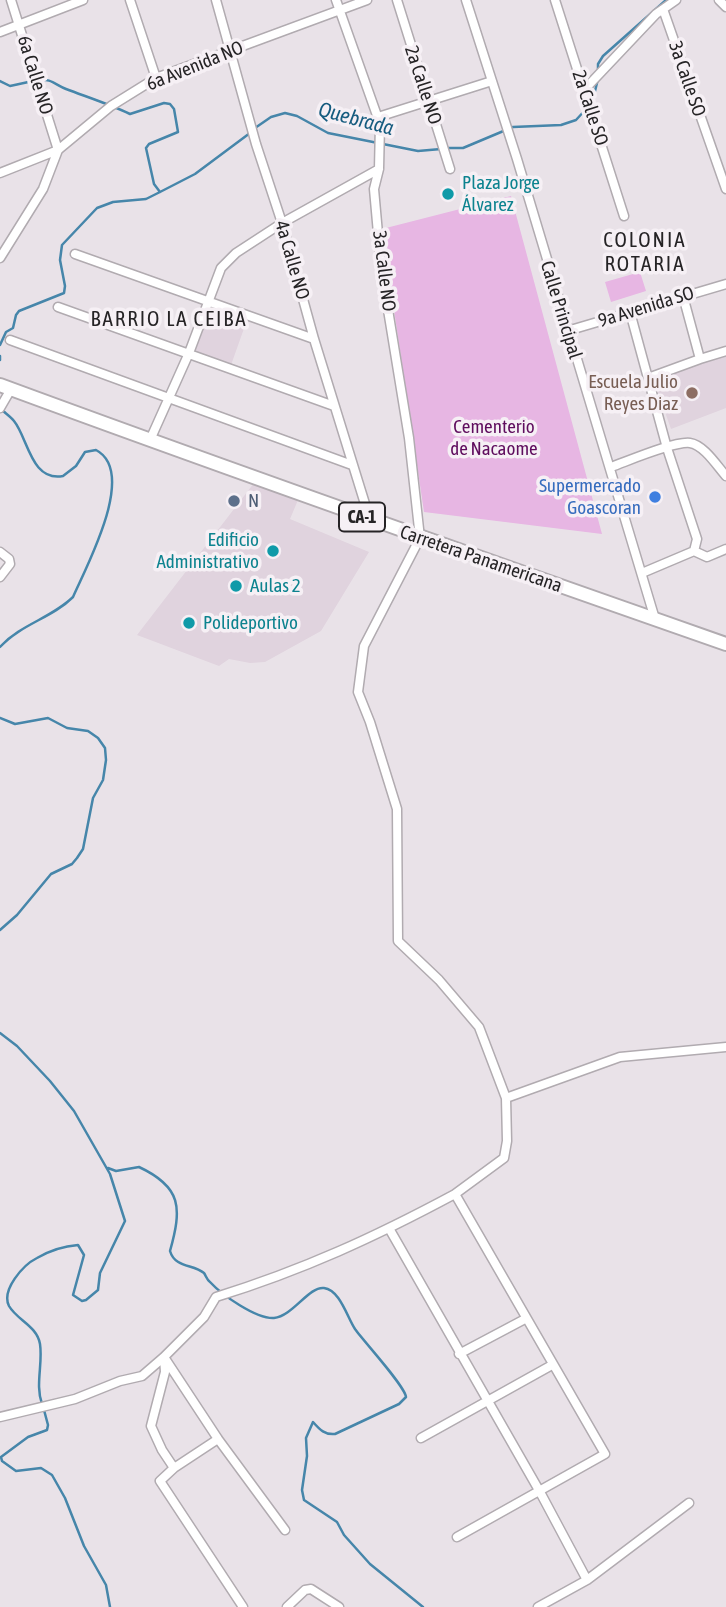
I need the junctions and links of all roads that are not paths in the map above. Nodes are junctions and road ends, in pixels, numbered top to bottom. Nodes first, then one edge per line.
1 (11, 0) edge
2 (83, 0) edge
3 (130, 0) edge
4 (216, 0) edge
5 (336, 0) edge
6 (367, 0) edge
7 (397, 0) edge
8 (466, 0) edge
9 (555, 0) edge
10 (676, 0) edge
11 (719, 0) edge
12 (726, 8) edge
13 (663, 9) junction
14 (340, 10) junction
15 (19, 25) junction
16 (0, 32) edge
17 (229, 51) junction
18 (156, 78) junction
19 (492, 81) junction
20 (585, 89) junction
21 (429, 101) junction
22 (378, 117) junction
23 (58, 150) junction
24 (379, 169) junction
25 (450, 169) dead end
26 (0, 173) edge
27 (726, 186) edge
28 (624, 216) dead end
29 (282, 223) junction
30 (75, 254) dead end
31 (0, 258) edge
32 (726, 284) edge
33 (683, 296) junction
34 (209, 302) junction
35 (58, 307) dead end
36 (630, 312) junction
37 (567, 331) junction
38 (10, 340) dead end
39 (314, 340) junction
40 (726, 351) edge
41 (188, 353) junction
42 (700, 359) junction
43 (648, 378) junction
44 (6, 387) edge
45 (169, 400) junction
46 (334, 405) junction
47 (0, 408) edge
48 (150, 440) junction
49 (667, 448) junction
50 (352, 464) junction
51 (611, 467) junction
52 (726, 476) edge
53 (370, 520) junction
54 (420, 538) junction
55 (726, 549) edge
56 (694, 551) junction
57 (0, 552) edge
58 (642, 573) junction
59 (0, 577) edge
60 (655, 619) junction
61 (726, 644) edge
62 (726, 1047) edge
63 (506, 1098) junction
64 (455, 1194) junction
65 (390, 1230) junction
66 (525, 1319) junction
67 (459, 1354) junction
68 (164, 1357) junction
69 (552, 1365) junction
70 (488, 1401) junction
71 (0, 1416) edge
72 (421, 1438) dead end
73 (218, 1439) junction
74 (174, 1468) junction
75 (540, 1492) junction
76 (689, 1503) dead end
77 (285, 1530) dead end
78 (457, 1537) dead end
79 (587, 1580) junction
80 (243, 1607) edge
81 (287, 1607) edge
82 (338, 1607) edge
83 (538, 1607) edge

1 - 15 street, 6a Calle NO
2 - 15 street
3 - 18 street
4 - 17 street, 4a Calle NO
5 - 14 street, 3a Calle NO
6 - 14 street, 6a Avenida NO
7 - 21 street, 2a Calle NO
8 - 19 street, Calle Principal
9 - 20 street, 2a Calle SO
10 - 13 street
11 - 12 street
13 - 20 street
13 - 27 street, 3a Calle SO
14 - 17 street, 6a Avenida NO
14 - 22 street, 3a Calle NO
15 - 16 street
15 - 23 street, 6a Calle NO
17 - 18 street, 6a Avenida NO
17 - 29 street, 4a Calle NO
18 - 23 street, 6a Avenida NO
19 - 21 street
19 - 37 street, Calle Principal
20 - 28 street, 2a Calle SO
21 - 22 street
21 - 25 street, 2a Calle NO
22 - 24 street, 3a Calle NO
23 - 26 street, 6a Avenida NO
23 - 31 street
24 - 29 street
24 - 54 street, 3a Calle NO
29 - 34 street
29 - 39 street, 4a Calle NO
30 - 34 street
32 - 33 street, 9a Avenida SO
33 - 36 street, 9a Avenida SO
33 - 42 street
34 - 39 street
34 - 41 street
35 - 41 street
36 - 37 street, 9a Avenida SO
36 - 43 street
37 - 51 street, Calle Principal
38 - 45 street
39 - 46 street, 4a Calle NO
40 - 42 street
41 - 45 street
41 - 46 street
42 - 43 street
43 - 49 street
44 - 47 street
44 - 48 highway, Carretera Panamericana / CA-1
45 - 48 street
45 - 50 street
46 - 50 street, 4a Calle NO
48 - 53 highway, Carretera Panamericana / CA-1
49 - 51 street
49 - 52 street
49 - 56 street
50 - 53 street, 4a Calle NO
51 - 58 street, Calle Principal
53 - 54 highway, Carretera Panamericana / CA-1
54 - 60 highway, Carretera Panamericana / CA-1
54 - 63 street
55 - 56 street
56 - 58 street
57 - 59 street
58 - 60 street, Calle Principal
60 - 61 highway, Carretera Panamericana / CA-1
62 - 63 street
63 - 64 street
64 - 65 street
64 - 66 street
65 - 67 street
65 - 68 street
66 - 67 street
66 - 69 street
67 - 70 street
68 - 71 street
68 - 73 street
68 - 74 street
69 - 70 street
69 - 75 street
70 - 72 street
70 - 75 street
73 - 74 street
73 - 77 street
74 - 80 street
75 - 78 street
75 - 79 street
76 - 79 street
79 - 83 street
81 - 82 street

